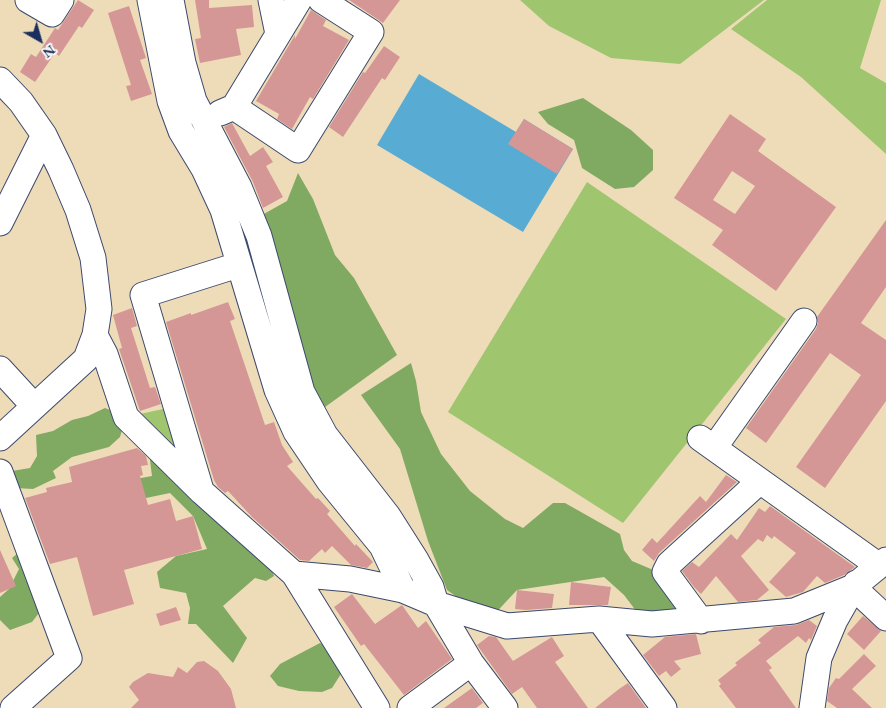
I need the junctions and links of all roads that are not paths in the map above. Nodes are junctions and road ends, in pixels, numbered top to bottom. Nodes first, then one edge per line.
1 (28, 0) edge
2 (61, 0) edge
3 (150, 0) edge
4 (171, 0) edge
5 (271, 0) edge
6 (298, 0) edge
7 (321, 0) edge
8 (278, 34) junction
9 (0, 80) edge
10 (234, 107) junction
11 (204, 120) junction
12 (44, 135) junction
13 (0, 223) edge
14 (238, 265) junction
15 (804, 321) dead end
16 (284, 326) junction
17 (259, 332) junction
18 (94, 335) junction
19 (0, 369) edge
20 (34, 406) junction
21 (0, 438) edge
22 (0, 472) edge
23 (760, 481) junction
24 (202, 492) junction
25 (882, 557) edge
26 (294, 574) junction
27 (853, 587) junction
28 (403, 590) junction
29 (436, 604) junction
30 (886, 618) edge
31 (599, 619) junction
32 (700, 621) junction
33 (471, 663) junction
34 (13, 708) edge
35 (376, 708) edge
36 (410, 708) edge
37 (505, 708) edge
38 (664, 708) edge
39 (812, 708) edge

1 - 2 street
3 - 14 street
4 - 11 street
5 - 8 street
6 - 8 street
7 - 10 street
8 - 10 street
9 - 12 street
10 - 11 street
11 - 16 street
12 - 13 street
12 - 18 street
14 - 17 street
14 - 24 street
15 - 23 street
16 - 17 street
16 - 29 street
17 - 28 street
18 - 20 street
18 - 24 street
19 - 20 street
20 - 21 street
22 - 34 street
23 - 25 street
23 - 32 street
24 - 26 street
25 - 27 street
26 - 28 street
26 - 35 street
27 - 30 street
27 - 32 street
27 - 39 street
28 - 29 street
29 - 31 street
29 - 33 street
31 - 32 street
31 - 38 street
33 - 36 street
33 - 37 street

